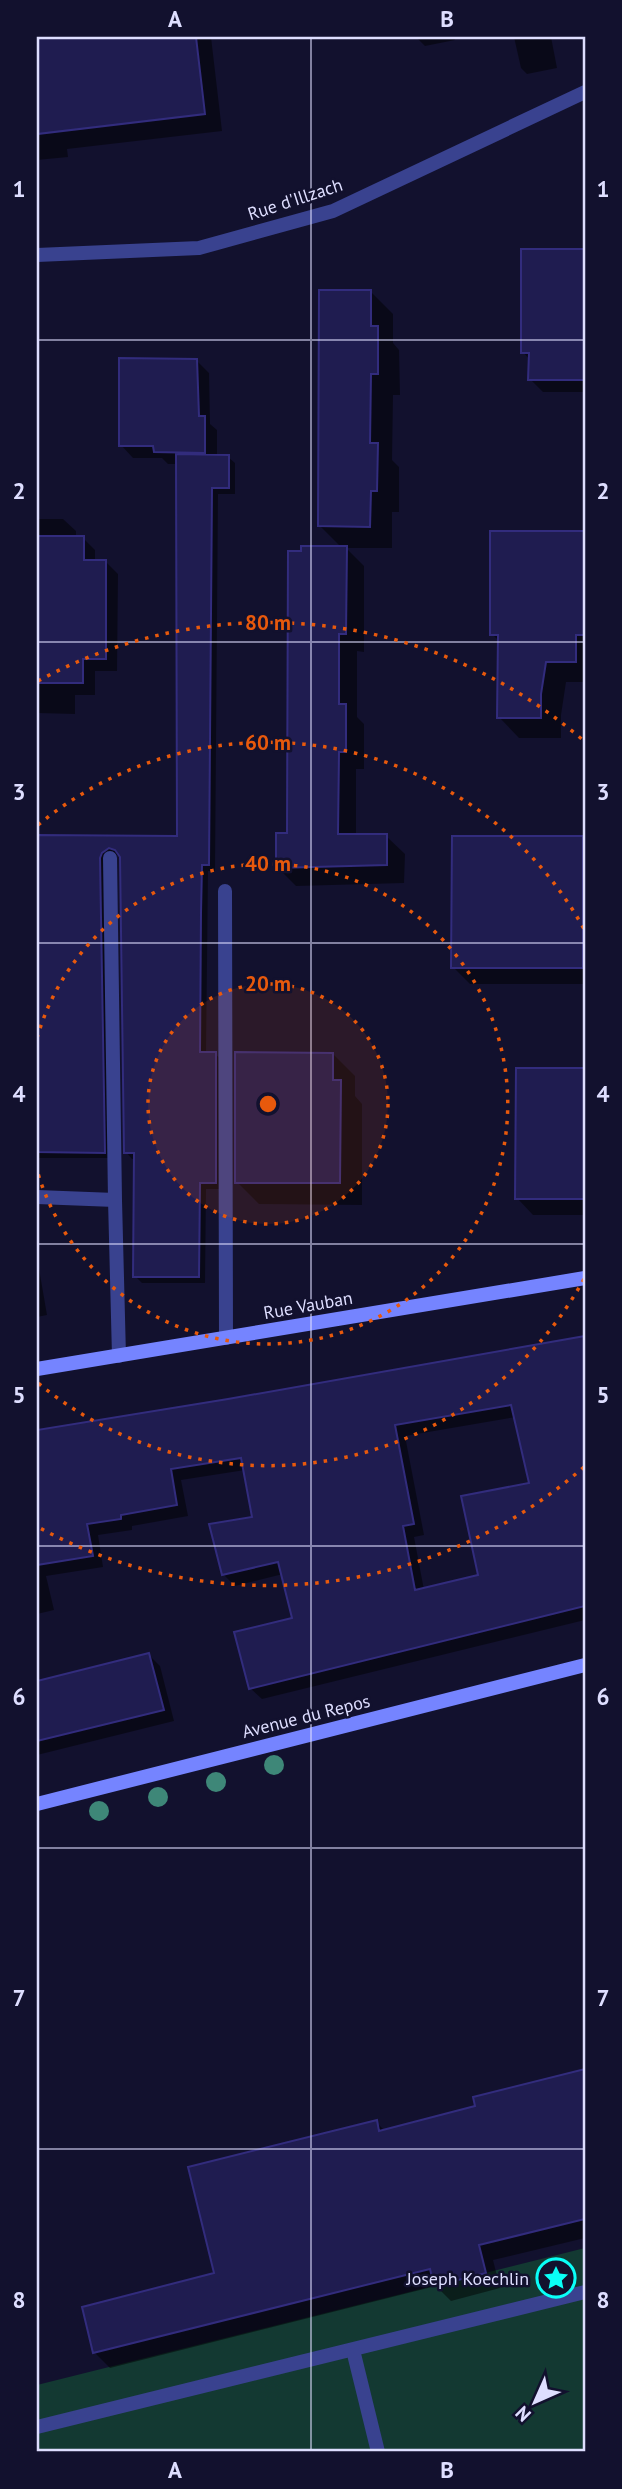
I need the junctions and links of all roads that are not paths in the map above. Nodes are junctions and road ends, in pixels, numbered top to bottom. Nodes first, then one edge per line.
1 (585, 92) edge
2 (37, 255) edge
3 (110, 858) dead end
4 (225, 891) dead end
5 (37, 1197) edge
6 (115, 1200) junction
7 (585, 1278) edge
8 (226, 1338) junction
9 (120, 1356) junction
10 (37, 1369) edge
11 (585, 1665) edge
12 (37, 1804) edge
13 (585, 2292) edge
14 (353, 2350) junction
15 (37, 2427) edge
16 (378, 2452) edge

1 - 2 street, Rue d'Illzach
3 - 6 street
4 - 8 street
5 - 6 street
6 - 9 street
7 - 8 main road, Rue Vauban
8 - 9 main road, Rue Vauban
9 - 10 main road, Rue Vauban
11 - 12 main road, Avenue du Repos
13 - 14 street
14 - 15 street
14 - 16 street

